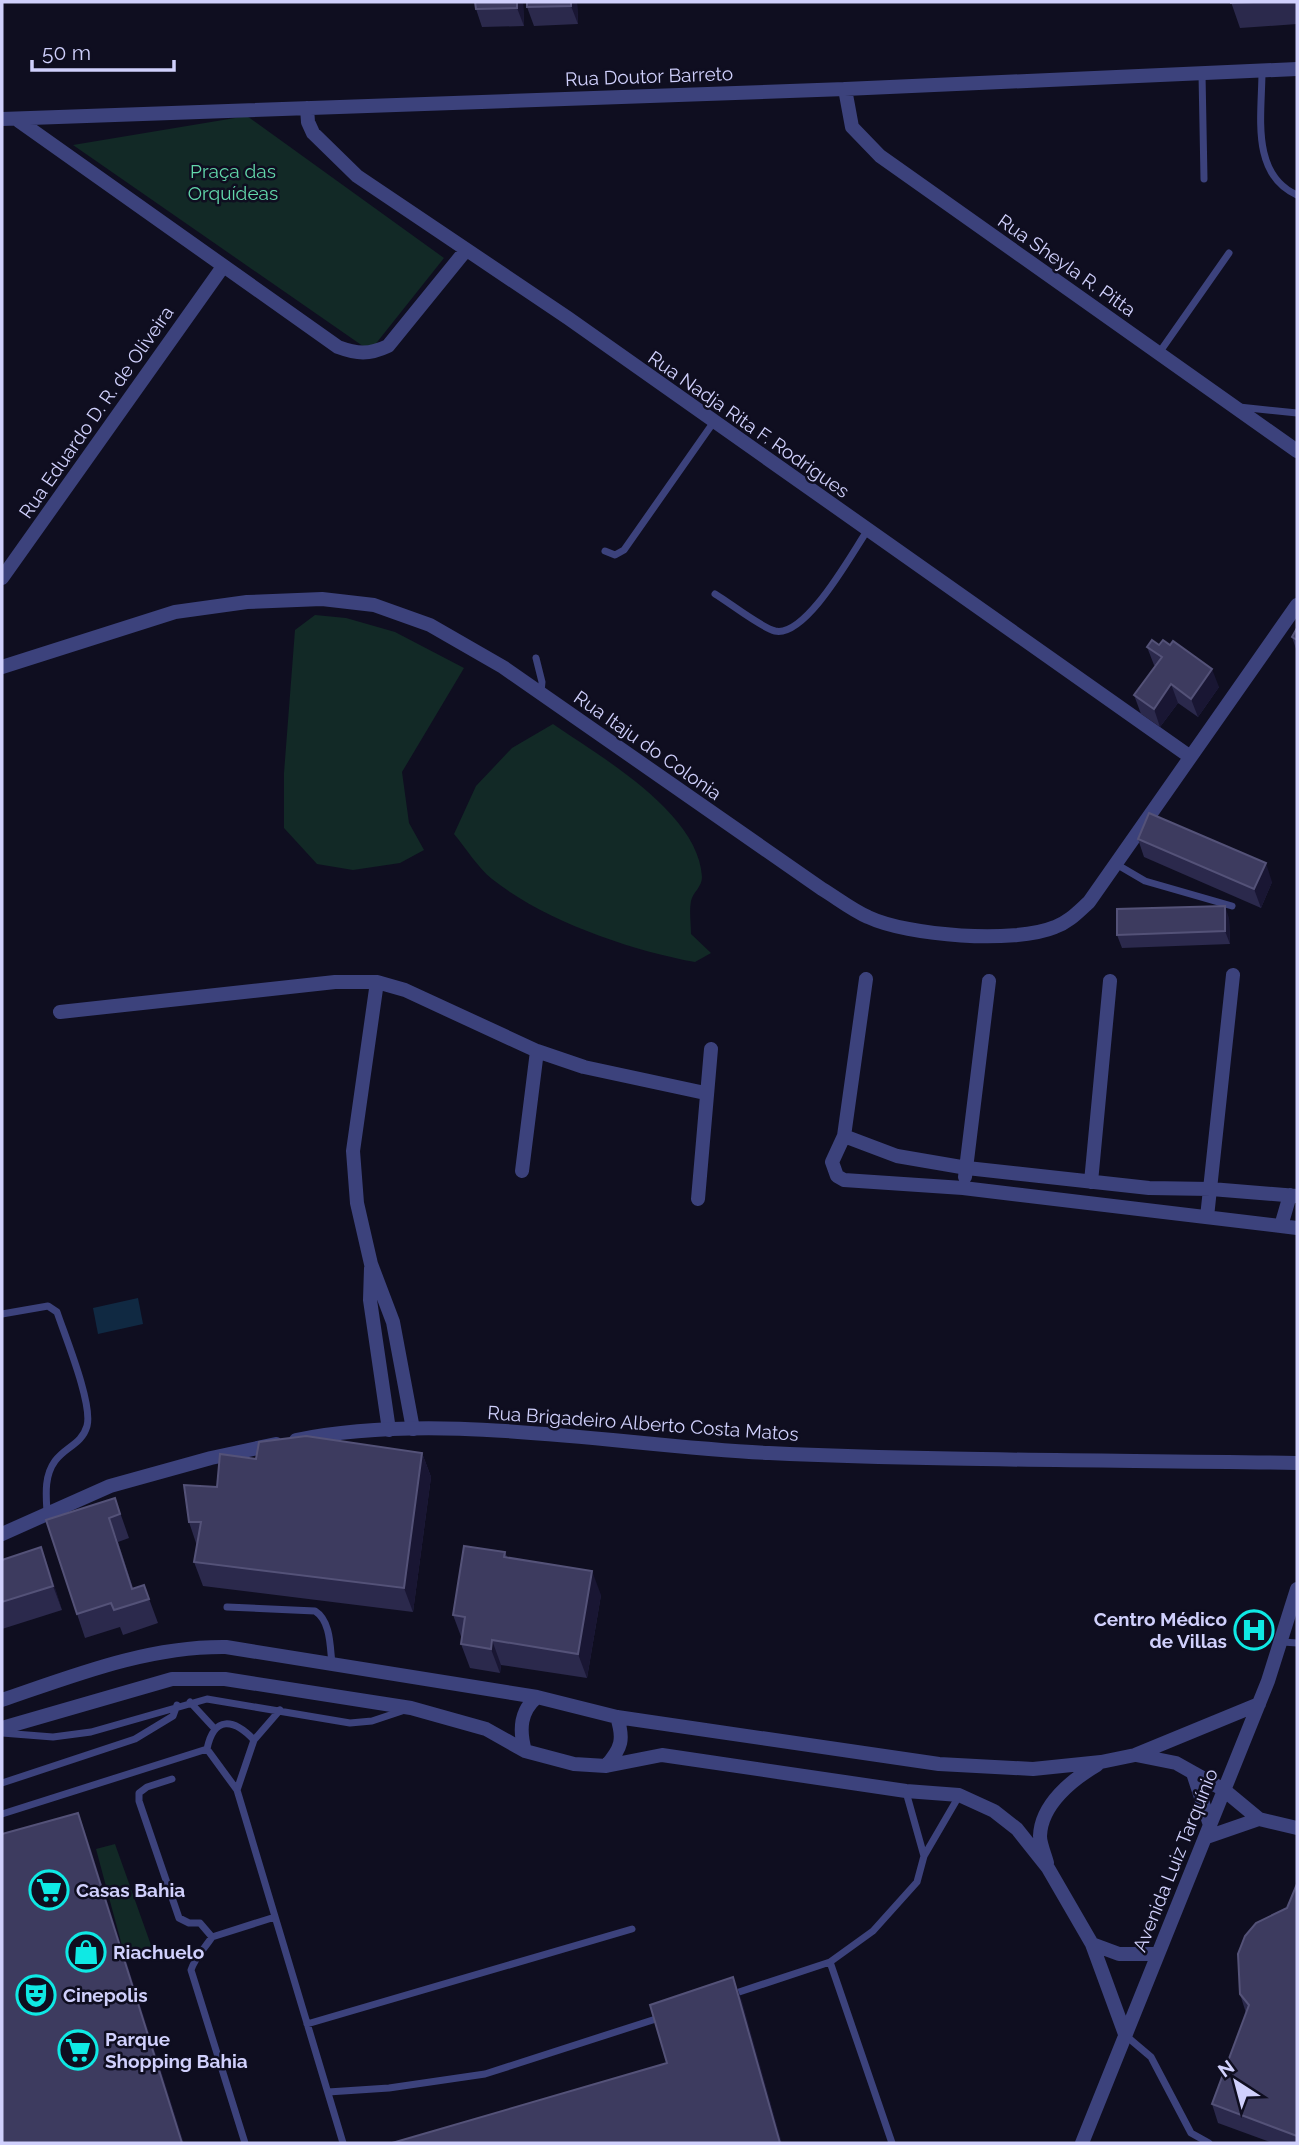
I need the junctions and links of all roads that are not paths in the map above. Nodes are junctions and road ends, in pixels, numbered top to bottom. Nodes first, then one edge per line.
1 (1297, 69) edge
2 (1262, 71) junction
3 (1202, 74) junction
4 (845, 89) junction
5 (307, 108) junction
6 (2, 119) edge
7 (19, 121) junction
8 (1204, 179) dead end
9 (1297, 195) edge
10 (466, 250) junction
11 (1229, 253) dead end
12 (222, 268) junction
13 (1159, 354) junction
14 (1235, 407) junction
15 (1297, 413) edge
16 (713, 423) junction
17 (1297, 451) edge
18 (867, 531) junction
19 (605, 551) dead end
20 (2, 578) edge
21 (715, 594) dead end
22 (1297, 605) edge
23 (536, 658) dead end
24 (2, 667) edge
25 (540, 693) junction
26 (1189, 756) junction
27 (1115, 864) junction
28 (1232, 906) dead end
29 (1233, 975) dead end
30 (866, 979) dead end
31 (989, 981) dead end
32 (1110, 981) dead end
33 (377, 982) junction
34 (60, 1012) dead end
35 (711, 1049) dead end
36 (537, 1051) junction
37 (705, 1093) junction
38 (844, 1136) junction
39 (967, 1168) junction
40 (522, 1171) dead end
41 (1091, 1182) junction
42 (963, 1188) junction
43 (1149, 1188) junction
44 (1211, 1189) junction
45 (1294, 1196) edge
46 (698, 1199) dead end
47 (1149, 1210) junction
48 (1207, 1217) junction
49 (1281, 1226) junction
50 (1297, 1228) edge
51 (371, 1264) junction
52 (2, 1314) edge
53 (413, 1429) junction
54 (389, 1430) junction
55 (1297, 1464) edge
56 (47, 1513) junction
57 (2, 1534) edge
58 (1297, 1589) edge
59 (227, 1607) dead end
60 (1290, 1642) edge
61 (332, 1665) junction
62 (537, 1697) junction
63 (2, 1700) edge
64 (190, 1702) junction
65 (1259, 1704) junction
66 (177, 1705) junction
67 (411, 1708) junction
68 (280, 1710) junction
69 (617, 1717) junction
70 (214, 1728) junction
71 (2, 1730) edge
72 (254, 1740) junction
73 (207, 1749) junction
74 (525, 1751) junction
75 (1135, 1755) junction
76 (1101, 1762) junction
77 (606, 1766) junction
78 (1193, 1773) junction
79 (172, 1779) dead end
80 (2, 1783) edge
81 (237, 1790) junction
82 (1224, 1790) junction
83 (906, 1791) junction
84 (959, 1795) junction
85 (2, 1814) edge
86 (1259, 1819) junction
87 (1297, 1828) edge
88 (1209, 1832) junction
89 (924, 1857) junction
90 (1048, 1868) junction
91 (275, 1917) junction
92 (632, 1928) dead end
93 (212, 1937) junction
94 (1092, 1944) junction
95 (1157, 1954) junction
96 (830, 1962) junction
97 (724, 1997) edge
98 (671, 2014) edge
99 (307, 2024) junction
100 (1125, 2034) junction
101 (328, 2092) junction
102 (245, 2143) edge
103 (343, 2143) edge
104 (892, 2143) edge
105 (1082, 2143) edge
106 (1209, 2143) edge

1 - 2 street, Rua Doutor Barreto
2 - 3 street, Rua Doutor Barreto
2 - 9 lane
3 - 4 street, Rua Doutor Barreto
3 - 8 lane
4 - 5 street, Rua Doutor Barreto
4 - 13 street, Rua Sheyla R. Pitta
5 - 7 street, Rua Doutor Barreto
5 - 10 street, Rua Nadja Rita F. Rodrigues
6 - 7 street, Rua Doutor Barreto
7 - 12 street
10 - 12 street
10 - 16 street, Rua Nadja Rita F. Rodrigues
11 - 13 lane
12 - 20 street, Rua Eduardo D. R. de Oliveira
13 - 14 street, Rua Sheyla R. Pitta
14 - 15 lane
14 - 17 street, Rua Sheyla R. Pitta
16 - 18 street, Rua Nadja Rita F. Rodrigues
16 - 19 lane
18 - 21 lane
18 - 26 street, Rua Nadja Rita F. Rodrigues
22 - 26 street, Rua Itaju do Colonia
23 - 25 lane
24 - 25 street, Rua Itaju do Colonia
25 - 27 street, Rua Itaju do Colonia
26 - 27 street, Rua Itaju do Colonia
27 - 28 lane
29 - 44 street
30 - 38 street
31 - 39 street
32 - 41 street
33 - 34 street
33 - 36 street
33 - 51 street
35 - 37 street
36 - 37 street
36 - 40 street
37 - 46 street
38 - 39 street
38 - 42 street
39 - 41 street
39 - 42 street
41 - 43 street
42 - 47 street
43 - 44 street
43 - 47 street
44 - 45 street
44 - 48 street
45 - 49 street
47 - 48 street
48 - 49 street
49 - 50 street
51 - 53 street
51 - 54 street
52 - 56 lane
53 - 54 street, Rua Brigadeiro Alberto Costa Matos
53 - 55 street, Rua Brigadeiro Alberto Costa Matos
54 - 56 street, Rua Brigadeiro Alberto Costa Matos
56 - 57 street, Rua Brigadeiro Alberto Costa Matos
58 - 60 street, Avenida Luiz Tarquínio
59 - 61 lane
60 - 65 street, Avenida Luiz Tarquínio
61 - 62 street
61 - 63 street
62 - 69 street
62 - 74 street
64 - 66 lane
64 - 68 lane
64 - 70 lane
65 - 75 street
65 - 82 street, Avenida Luiz Tarquínio
66 - 71 lane
66 - 80 lane
67 - 68 lane
67 - 71 street
67 - 74 street
68 - 72 lane
69 - 76 street
69 - 77 street
70 - 72 lane
70 - 73 lane
72 - 81 lane
73 - 81 lane
73 - 85 lane
74 - 77 street
75 - 76 street
75 - 78 street
76 - 90 street
77 - 83 street
78 - 82 street
78 - 88 street
79 - 93 lane
81 - 91 lane
82 - 86 street
82 - 88 street, Avenida Luiz Tarquínio
83 - 84 street
83 - 89 lane
84 - 89 lane
84 - 90 street
86 - 87 street
86 - 88 street
88 - 95 street, Avenida Luiz Tarquínio
89 - 96 lane
90 - 94 street
91 - 93 lane
91 - 99 lane
92 - 99 lane
93 - 102 lane
94 - 95 street
94 - 100 street
95 - 100 street, Avenida Luiz Tarquínio
96 - 97 lane
96 - 104 lane
98 - 101 lane
99 - 101 lane
100 - 105 street, Avenida Luiz Tarquínio
100 - 106 lane
101 - 103 lane

